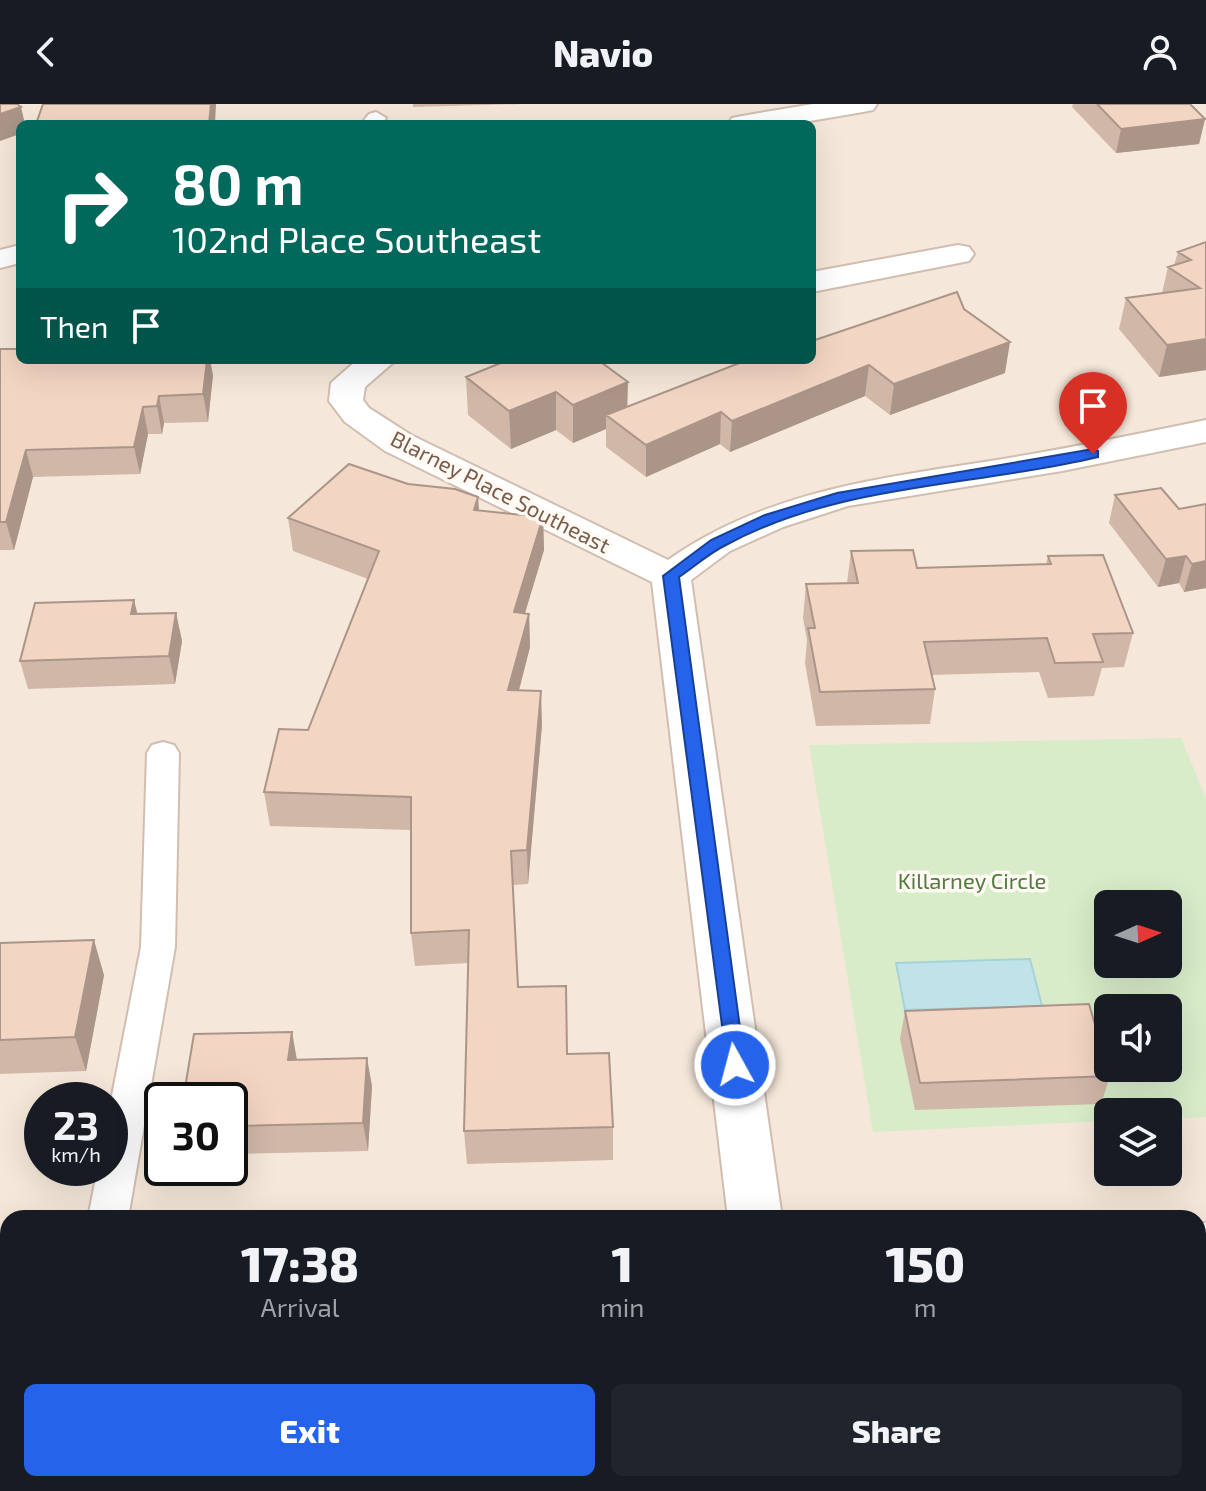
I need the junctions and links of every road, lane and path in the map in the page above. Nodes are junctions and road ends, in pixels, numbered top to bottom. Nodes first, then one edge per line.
1 (863, 104) edge
2 (766, 120) edge
3 (958, 254) dead end
4 (816, 281) edge
5 (374, 364) edge
6 (1206, 431) edge
7 (671, 576) junction
8 (163, 753) dead end
9 (109, 1210) edge
10 (754, 1210) edge

1 - 2 street
3 - 4 street
5 - 7 street, Blarney Place Southeast
6 - 7 street
7 - 10 street
8 - 9 lane

